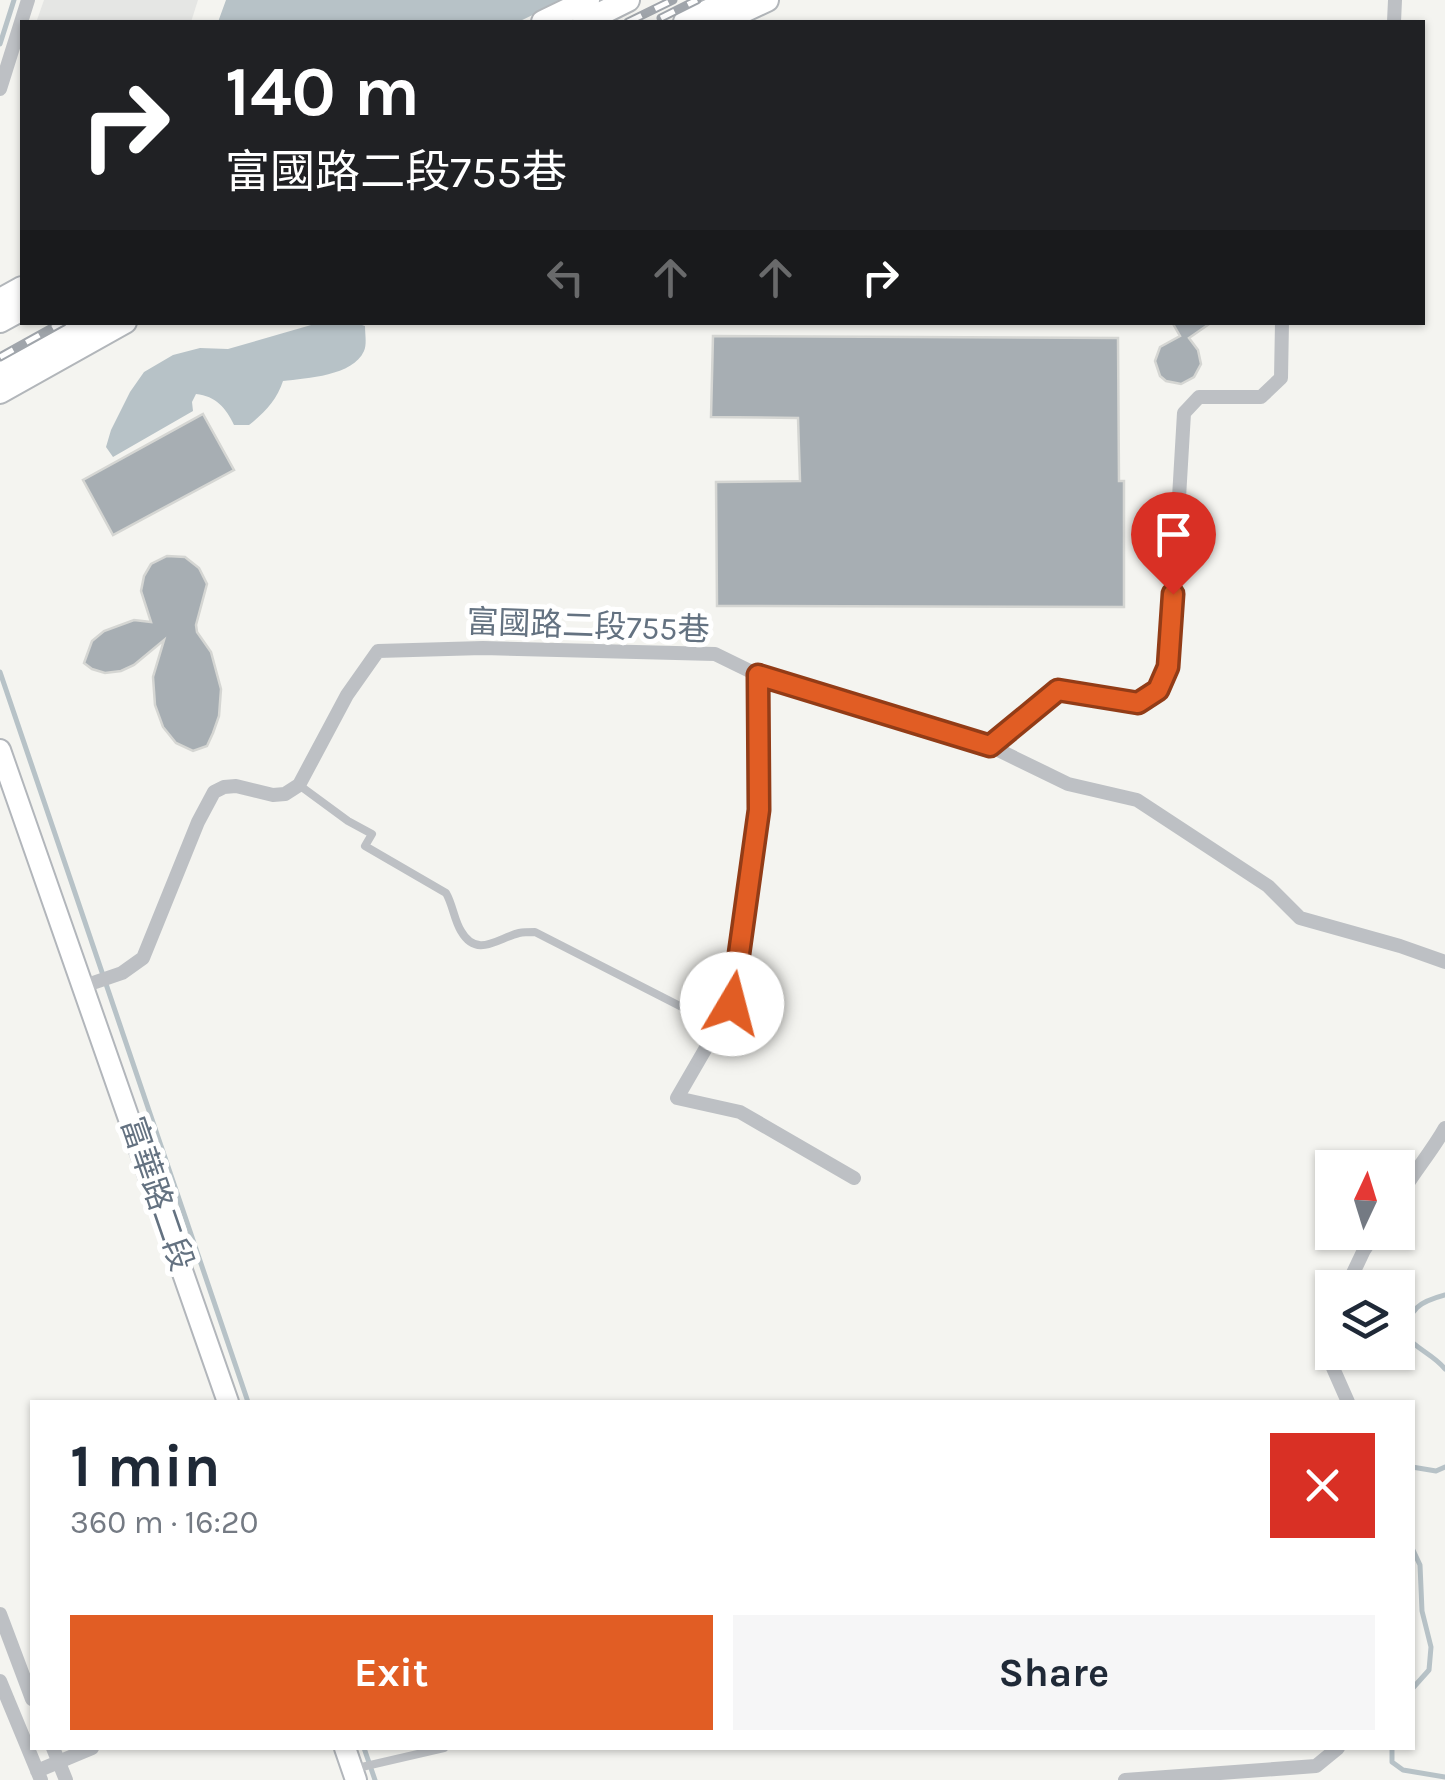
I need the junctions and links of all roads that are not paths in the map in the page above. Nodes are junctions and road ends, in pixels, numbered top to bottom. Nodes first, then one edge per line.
1 (588, 0) edge
2 (628, 0) edge
3 (733, 0) edge
4 (767, 0) edge
5 (547, 20) edge
6 (588, 20) edge
7 (689, 20) edge
8 (708, 20) edge
9 (724, 20) edge
10 (20, 25) edge
11 (0, 89) edge
12 (83, 325) edge
13 (119, 325) edge
14 (1282, 325) edge
15 (0, 372) edge
16 (0, 392) edge
17 (758, 675) junction
18 (990, 746) junction
19 (0, 750) edge
20 (299, 785) junction
21 (1445, 962) edge
22 (91, 984) junction
23 (718, 1026) junction
24 (1445, 1128) edge
25 (1415, 1173) edge
26 (854, 1178) dead end
27 (1334, 1370) edge
28 (227, 1400) edge
29 (1347, 1400) edge
30 (0, 1614) edge
31 (0, 1681) edge
32 (30, 1694) edge
33 (347, 1750) edge
34 (437, 1750) edge
35 (1336, 1750) edge
36 (56, 1754) edge
37 (355, 1775) edge
38 (39, 1776) edge
39 (66, 1780) edge
40 (1125, 1780) edge

1 - 5 main road
2 - 6 main road
3 - 7 main road
3 - 8 main road
4 - 9 main road
10 - 11 street
12 - 15 main road
13 - 16 main road
14 - 18 street
17 - 18 street, 富國路二段755巷
17 - 20 street, 富國路二段755巷
17 - 23 street
18 - 21 street, 富國路二段755巷
19 - 22 street, 富華路二段
20 - 22 street
20 - 23 lane
22 - 28 street, 富華路二段
23 - 26 street
24 - 25 street
27 - 29 street
30 - 32 street
31 - 38 street
33 - 37 street
34 - 37 lane
35 - 40 street
36 - 38 street
36 - 39 street

